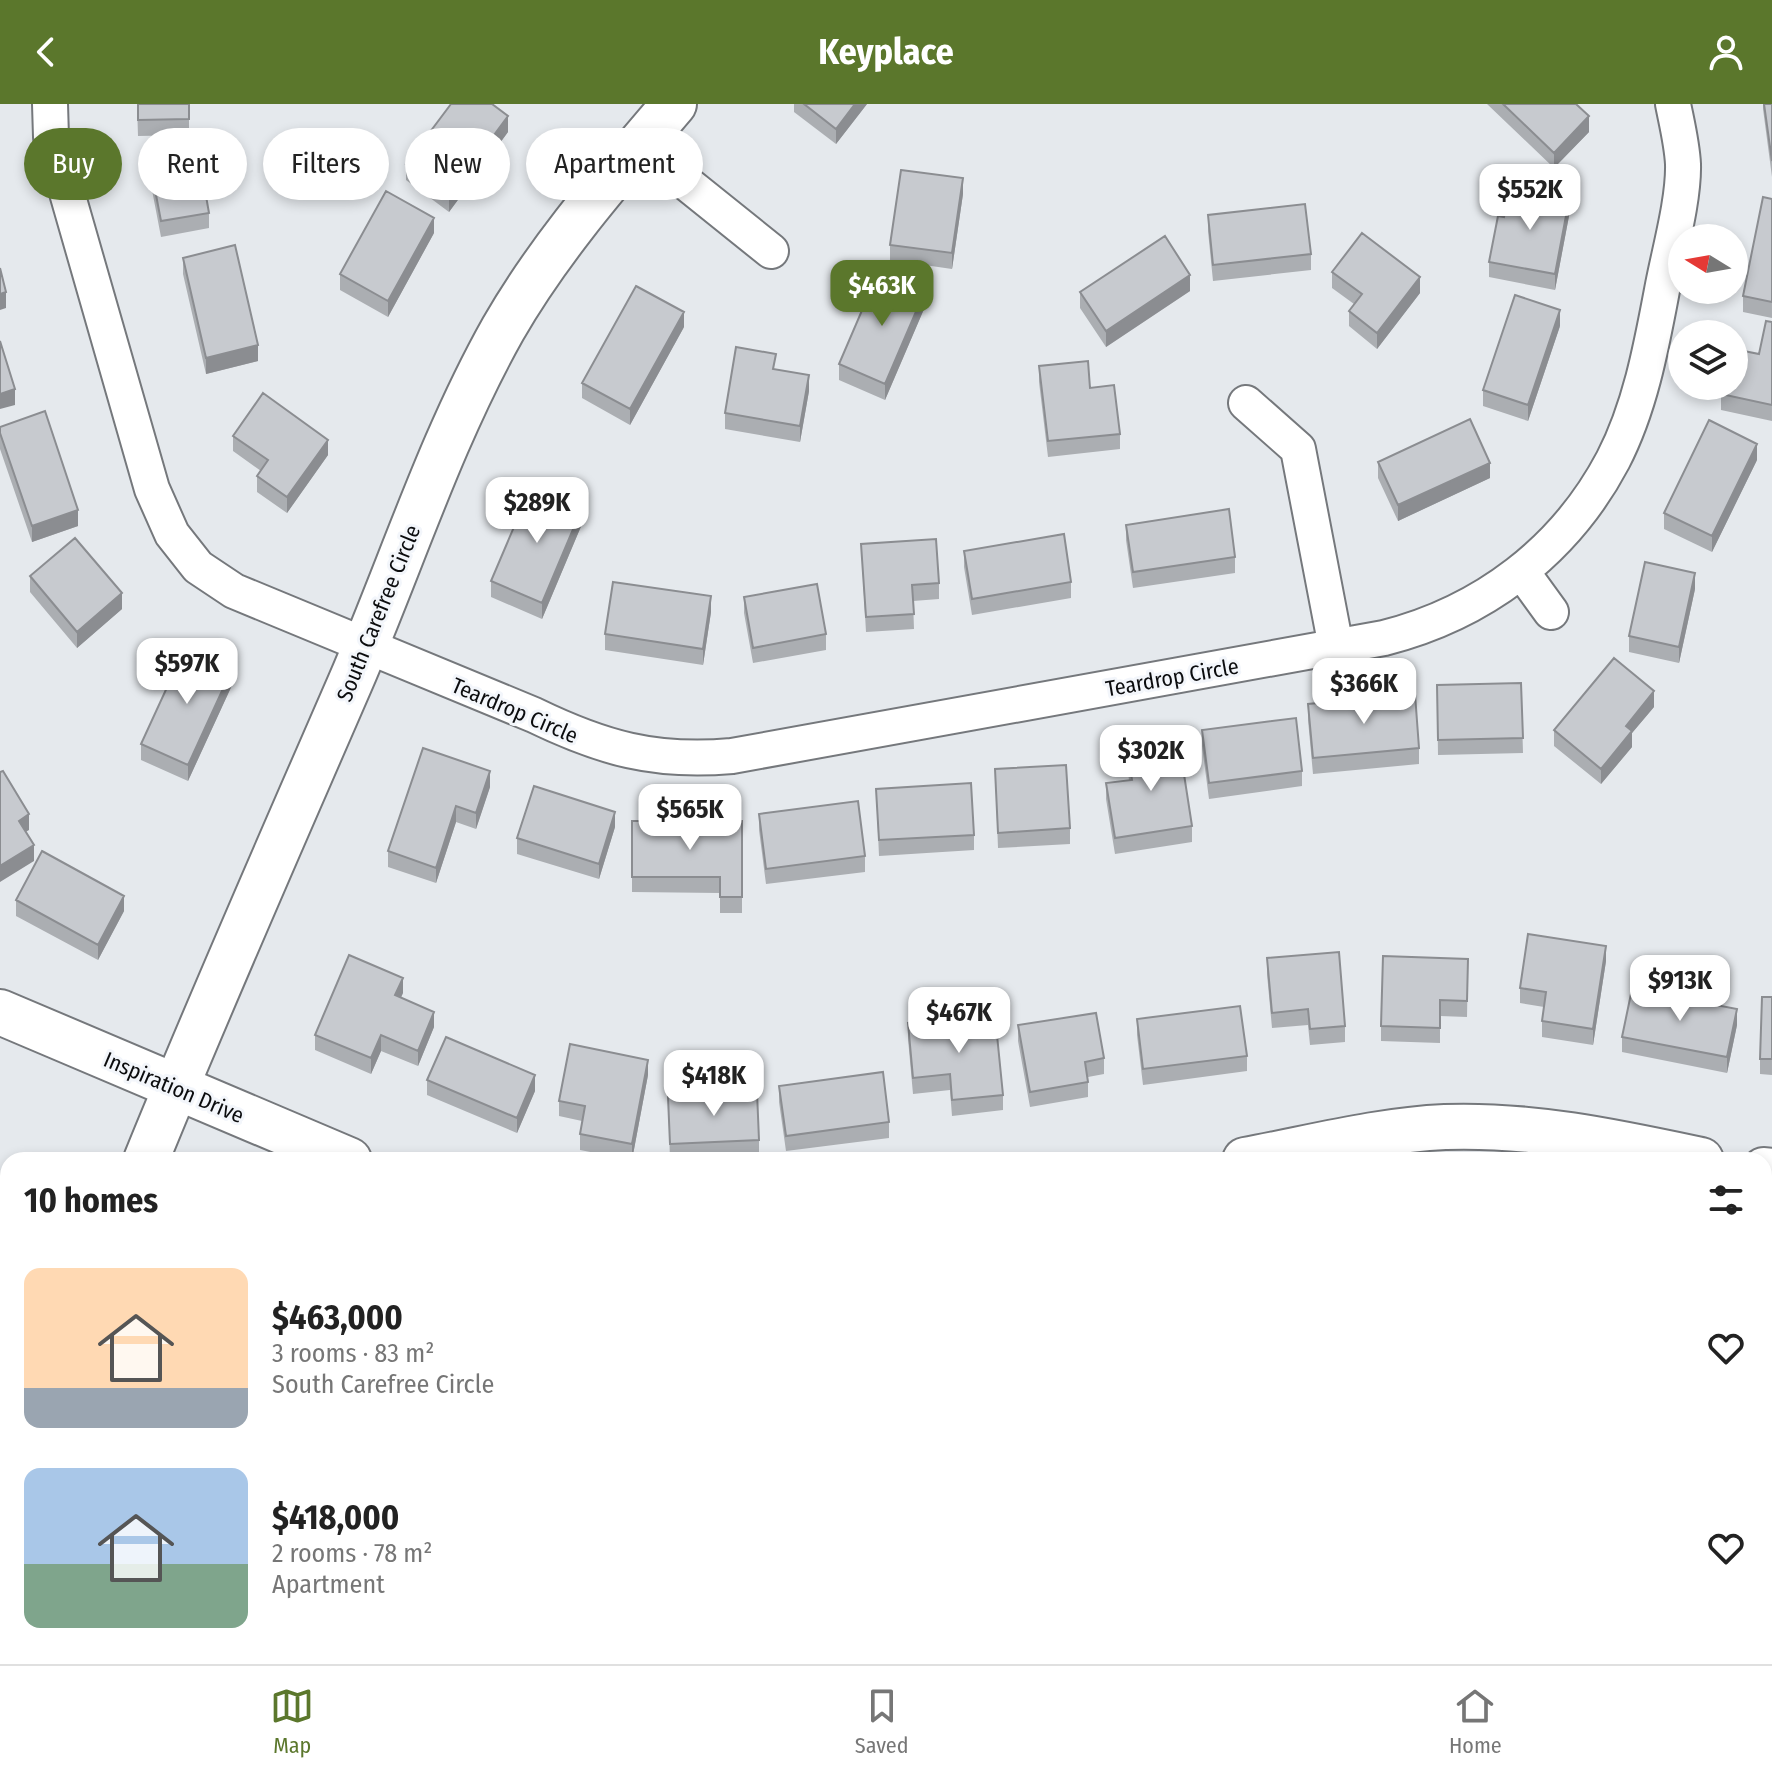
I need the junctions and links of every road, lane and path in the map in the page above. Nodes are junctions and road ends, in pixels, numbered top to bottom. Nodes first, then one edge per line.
1 (50, 104) edge
2 (674, 104) edge
3 (1673, 104) edge
4 (654, 128) edge
5 (703, 196) edge
6 (591, 200) edge
7 (771, 251) dead end
8 (1246, 403) dead end
9 (1522, 572) junction
10 (1551, 612) dead end
11 (1336, 647) junction
12 (365, 648) junction
13 (0, 1012) edge
14 (176, 1086) junction
15 (149, 1152) edge
16 (330, 1152) edge
17 (1324, 1152) edge
18 (1662, 1152) edge

1 - 12 street, Teardrop Circle
2 - 4 main road, South Carefree Circle
3 - 9 street, Teardrop Circle
5 - 7 street
6 - 12 main road, South Carefree Circle
8 - 11 street
9 - 10 street
9 - 11 street, Teardrop Circle
11 - 12 street, Teardrop Circle
12 - 14 main road, South Carefree Circle
13 - 14 main road, Inspiration Drive
14 - 15 main road, South Carefree Circle
14 - 16 main road, Inspiration Drive
17 - 18 main road

